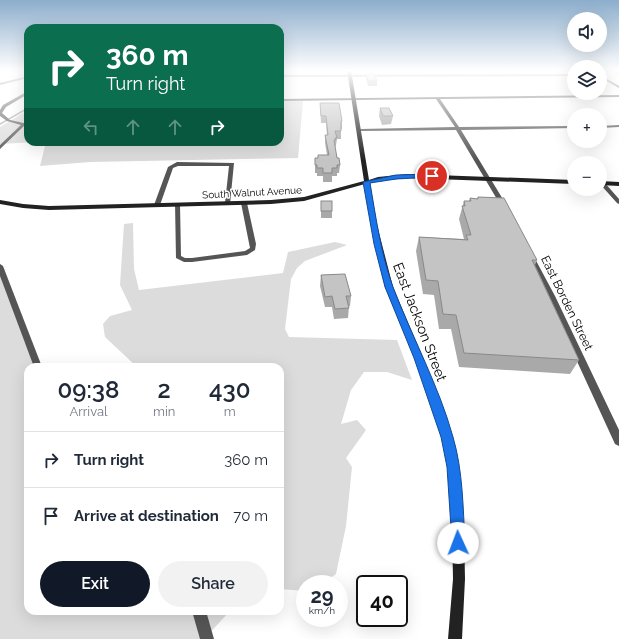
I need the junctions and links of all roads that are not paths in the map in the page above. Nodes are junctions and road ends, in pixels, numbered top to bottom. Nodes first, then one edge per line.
1 (354, 99) edge
2 (15, 100) edge
3 (438, 100) edge
4 (0, 113) edge
5 (24, 124) edge
6 (24, 126) edge
7 (619, 126) edge
8 (567, 127) edge
9 (607, 127) edge
10 (458, 129) junction
11 (360, 130) junction
12 (0, 148) edge
13 (488, 178) junction
14 (366, 182) junction
15 (567, 182) edge
16 (607, 183) edge
17 (619, 184) edge
18 (607, 189) edge
19 (244, 202) junction
20 (619, 202) edge
21 (228, 203) junction
22 (2, 204) edge
23 (177, 204) junction
24 (157, 205) junction
25 (508, 213) edge
26 (525, 246) edge
27 (0, 266) edge
28 (36, 363) edge
29 (619, 441) edge
30 (200, 615) edge
31 (207, 639) edge
32 (455, 639) edge

1 - 11 street, East Jackson Street
2 - 4 street
3 - 10 street
4 - 5 street
6 - 12 street
7 - 9 street
8 - 10 street
10 - 11 street
10 - 13 street
11 - 14 street, East Jackson Street
13 - 14 street, South Walnut Avenue
13 - 15 street, South Walnut Avenue
13 - 25 street
14 - 19 street, South Walnut Avenue
14 - 32 street, East Jackson Street
16 - 17 street
18 - 20 street
19 - 21 street, South Walnut Avenue
19 - 23 street
21 - 23 street, South Walnut Avenue
21 - 24 street
22 - 24 street, South Walnut Avenue
23 - 24 street, South Walnut Avenue
26 - 29 street, East Borden Street
27 - 28 street
30 - 31 street

